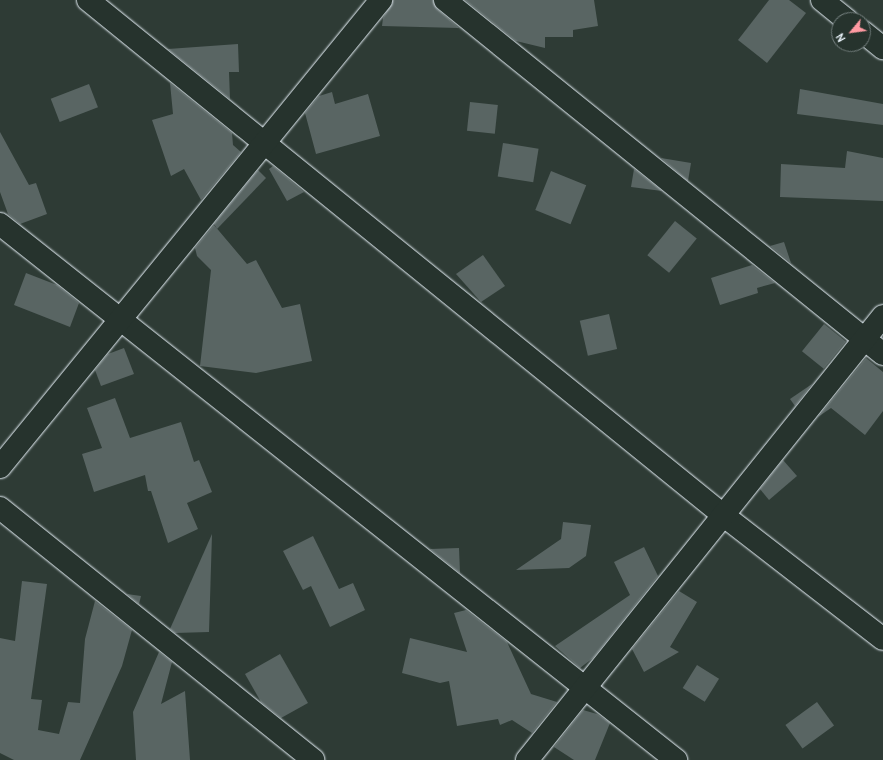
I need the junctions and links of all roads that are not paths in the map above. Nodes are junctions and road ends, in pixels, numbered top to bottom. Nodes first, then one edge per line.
1 (88, 0) edge
2 (381, 0) edge
3 (445, 0) edge
4 (822, 0) edge
5 (837, 12) edge
6 (871, 38) edge
7 (883, 48) edge
8 (265, 142) junction
9 (0, 224) edge
10 (883, 316) edge
11 (120, 320) junction
12 (883, 354) edge
13 (0, 468) edge
14 (0, 508) edge
15 (723, 515) junction
16 (883, 638) edge
17 (585, 688) junction
18 (313, 760) edge
19 (527, 760) edge
20 (676, 760) edge

1 - 8 street
2 - 8 street
3 - 12 street
4 - 5 street
6 - 7 street
8 - 11 street
8 - 15 street
9 - 11 street
10 - 15 street
11 - 13 street
11 - 17 street
14 - 18 street
15 - 16 street
15 - 17 street
17 - 19 street
17 - 20 street

